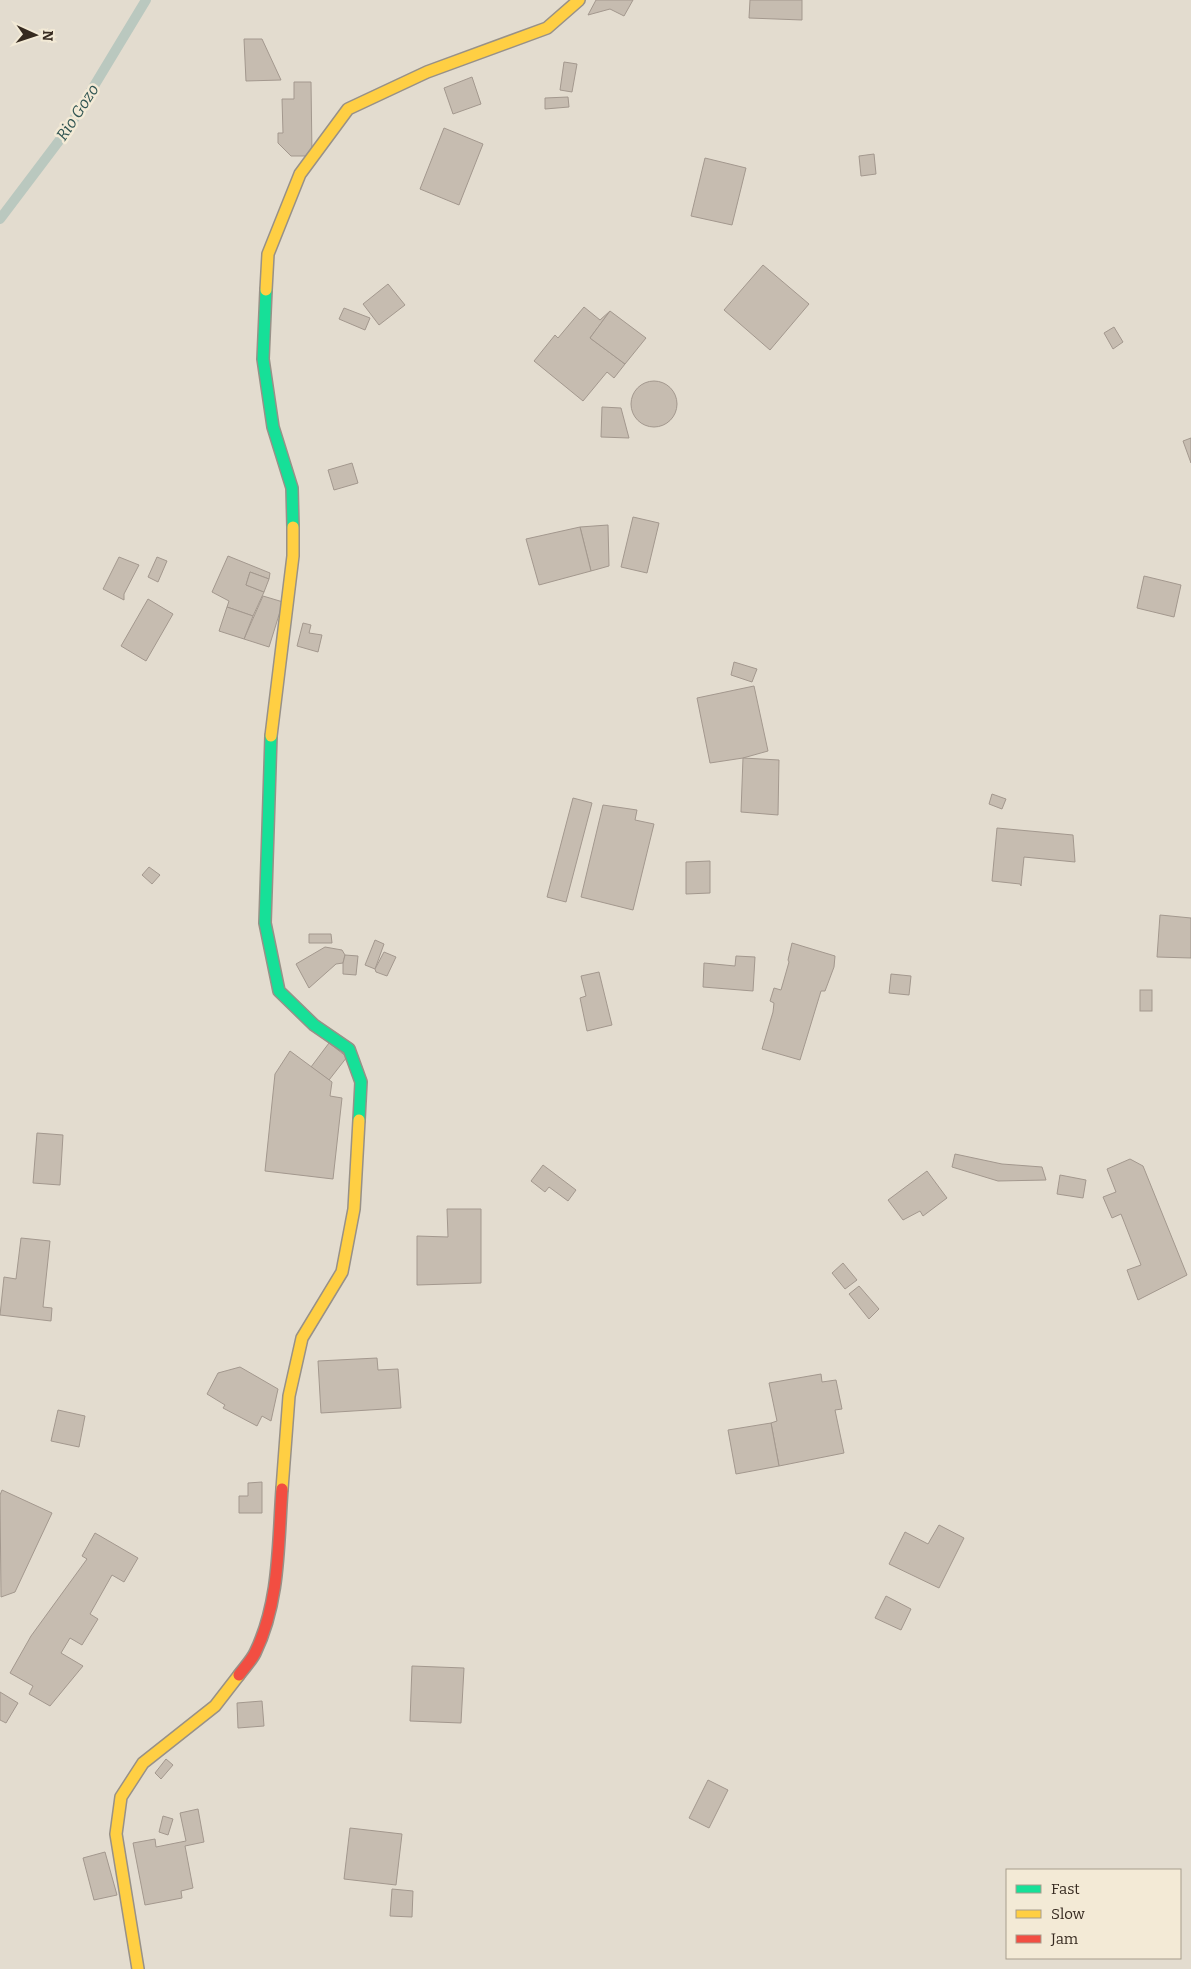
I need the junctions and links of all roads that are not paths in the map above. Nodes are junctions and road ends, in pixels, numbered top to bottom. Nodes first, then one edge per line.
1 (579, 0) edge
2 (138, 1969) edge

1 - 2 street

